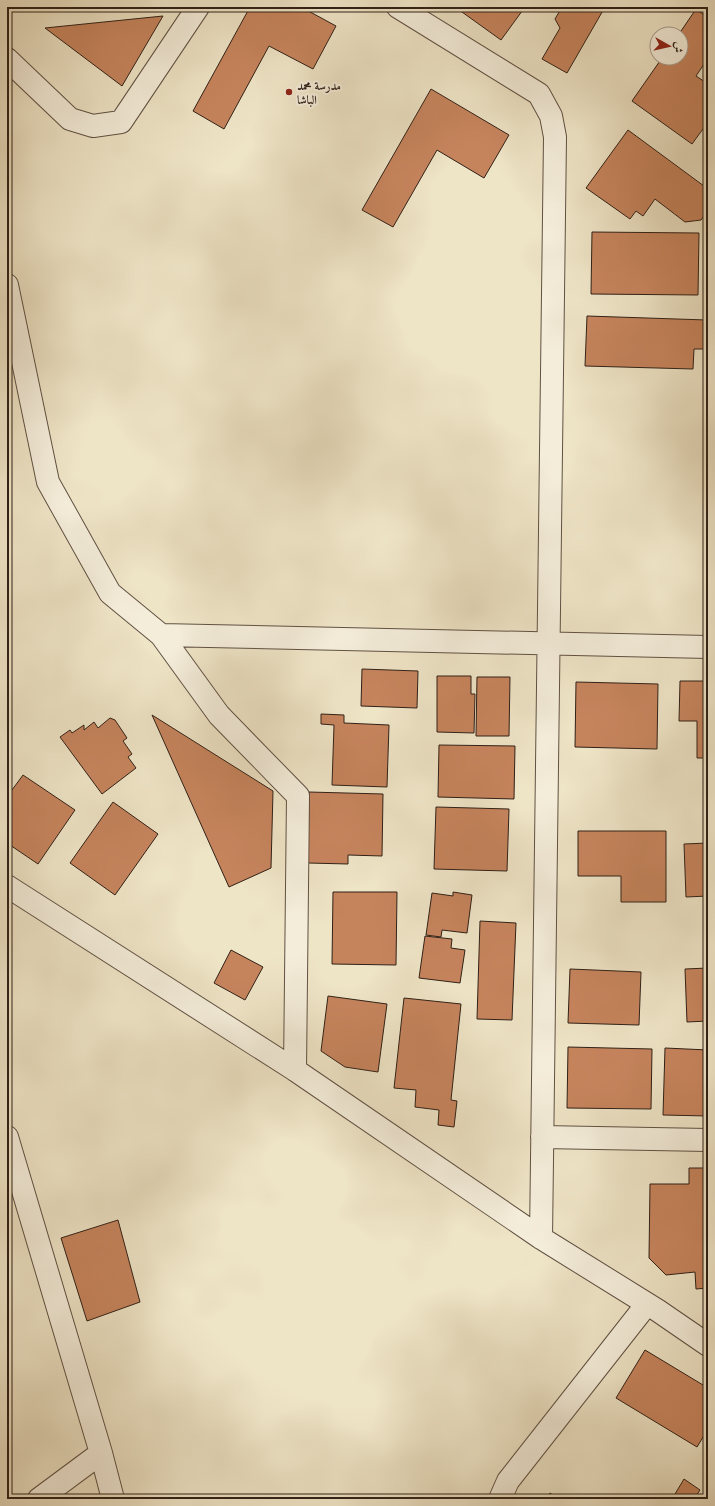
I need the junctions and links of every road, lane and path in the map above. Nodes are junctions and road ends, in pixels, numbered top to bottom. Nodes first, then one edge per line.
1 (198, 7) edge
2 (398, 7) edge
3 (7, 59) edge
4 (7, 285) edge
5 (161, 635) junction
6 (549, 643) junction
7 (708, 647) edge
8 (7, 886) edge
9 (295, 1070) junction
10 (7, 1137) edge
11 (542, 1137) junction
12 (708, 1140) edge
13 (541, 1238) junction
14 (646, 1304) junction
15 (708, 1345) edge
16 (101, 1453) junction
17 (39, 1499) edge
18 (114, 1499) edge
19 (500, 1499) edge

1 - 3 street
2 - 6 street
4 - 5 street
5 - 6 street
5 - 9 street
6 - 7 street
6 - 11 street
8 - 9 street
9 - 13 street
10 - 16 street
11 - 12 street
11 - 13 street
13 - 14 street
14 - 15 street
14 - 19 street
16 - 17 street
16 - 18 street

